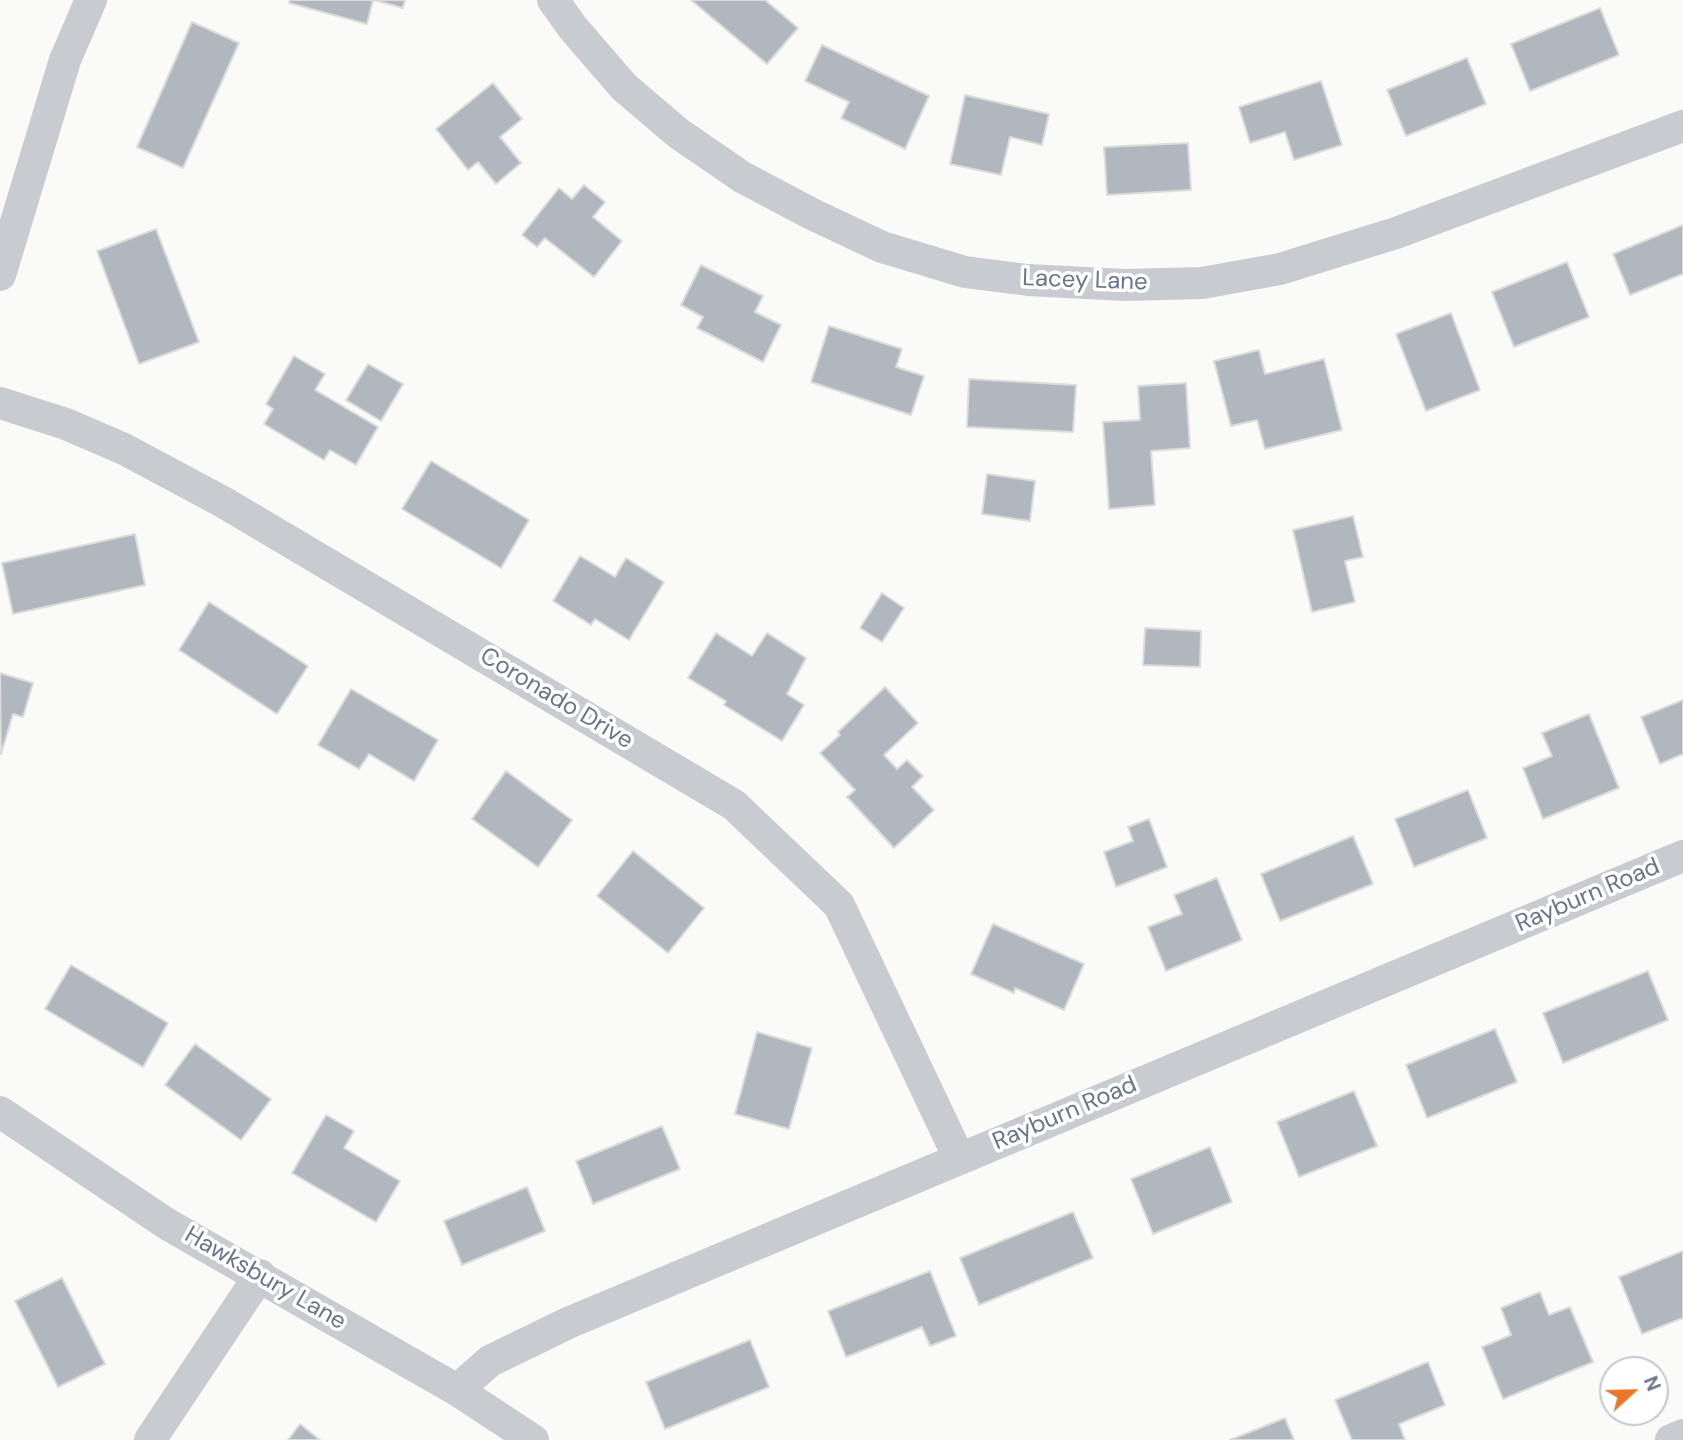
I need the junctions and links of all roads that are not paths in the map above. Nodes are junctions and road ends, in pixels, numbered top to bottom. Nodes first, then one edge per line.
1 (91, 0) edge
2 (553, 0) edge
3 (1683, 126) edge
4 (0, 275) edge
5 (0, 403) edge
6 (1683, 856) edge
7 (0, 1112) edge
8 (959, 1158) junction
9 (260, 1275) junction
10 (457, 1390) junction
11 (1683, 1435) edge
12 (150, 1440) edge
13 (533, 1440) edge
14 (1671, 1440) edge

1 - 4 street
2 - 3 street, Lacey Lane
5 - 8 street, Coronado Drive
6 - 8 street, Rayburn Road
7 - 9 street, Hawksbury Lane
8 - 10 street, Rayburn Road
9 - 10 street, Hawksbury Lane
9 - 12 street
10 - 13 street, Hawksbury Lane
11 - 14 street

